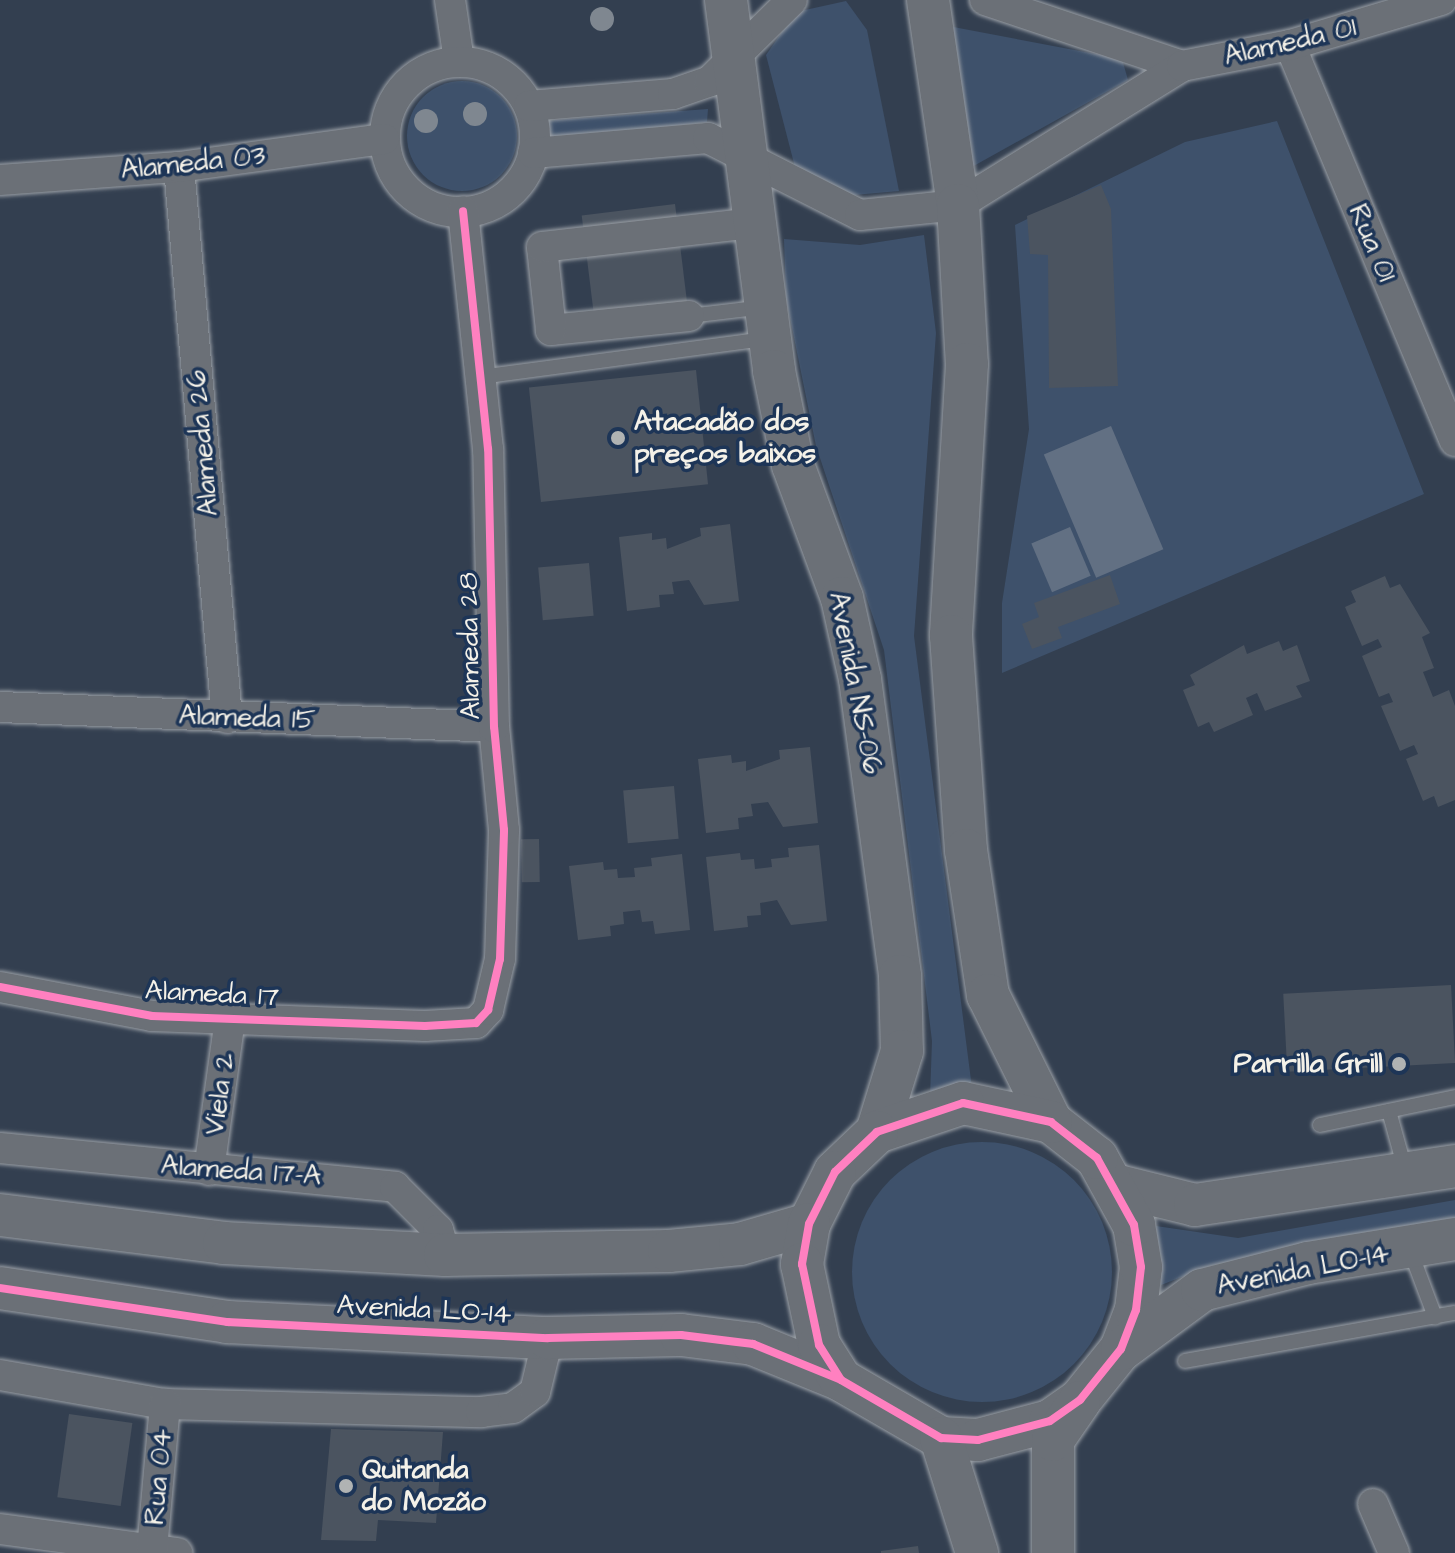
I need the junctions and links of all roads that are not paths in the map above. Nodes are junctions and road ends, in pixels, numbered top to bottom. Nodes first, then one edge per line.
1 (450, 0) edge
2 (726, 0) edge
3 (792, 0) edge
4 (928, 0) edge
5 (985, 0) edge
6 (1441, 0) edge
7 (1290, 45) junction
8 (459, 61) junction
9 (731, 64) junction
10 (1182, 66) junction
11 (529, 106) junction
12 (384, 139) junction
13 (743, 152) junction
14 (533, 153) junction
15 (179, 167) junction
16 (0, 180) edge
17 (958, 205) junction
18 (463, 211) junction
19 (753, 223) junction
20 (689, 316) joint
21 (767, 322) junction
22 (480, 377) junction
23 (1455, 441) edge
24 (0, 707) edge
25 (227, 718) junction
26 (494, 727) junction
27 (0, 987) edge
28 (230, 1018) junction
29 (425, 1026) joint
30 (1455, 1097) edge
31 (1389, 1111) junction
32 (1051, 1122) junction
33 (1320, 1125) dead end
34 (877, 1132) junction
35 (0, 1148) edge
36 (1455, 1166) edge
37 (209, 1170) junction
38 (1407, 1179) junction
39 (1118, 1186) junction
40 (0, 1215) edge
41 (809, 1224) junction
42 (1455, 1239) edge
43 (1410, 1249) junction
44 (445, 1255) junction
45 (0, 1288) edge
46 (1455, 1313) edge
47 (1435, 1317) junction
48 (548, 1338) junction
49 (1121, 1349) junction
50 (1185, 1361) dead end
51 (0, 1375) edge
52 (841, 1380) junction
53 (1080, 1400) junction
54 (165, 1404) junction
55 (941, 1438) junction
56 (1373, 1504) dead end
57 (0, 1529) edge
58 (0, 1545) edge
59 (164, 1551) edge
60 (1, 1553) edge
61 (977, 1553) edge
62 (1053, 1553) edge
63 (1394, 1553) edge

1 - 8 street
2 - 9 street, Avenida NS-06
3 - 9 street
4 - 17 street
5 - 10 street
6 - 7 street, Alameda 01
7 - 10 street, Alameda 01
7 - 23 street, Rua 01
8 - 11 street
8 - 12 street
9 - 11 street
9 - 13 street, Avenida NS-06
10 - 17 street
11 - 14 street
12 - 15 street, Alameda 03
12 - 18 street
13 - 14 street
13 - 17 street
13 - 19 street, Avenida NS-06
14 - 18 street
15 - 16 street, Alameda 03
15 - 25 street, Alameda 26
17 - 32 street
18 - 22 street, Alameda 28
19 - 20 street
19 - 21 street, Avenida NS-06
20 - 21 lane
21 - 22 lane
21 - 34 street, Avenida NS-06
22 - 26 street, Alameda 28
24 - 25 street, Alameda 15
25 - 26 street, Alameda 15
26 - 29 street, Alameda 28
27 - 28 street, Alameda 17
28 - 29 street, Alameda 17
28 - 37 street, Viela 2
30 - 31 lane
31 - 33 lane
31 - 38 lane
32 - 34 street
32 - 39 street
34 - 41 street
35 - 37 street, Alameda 17-A
36 - 38 street
37 - 44 street, Alameda 17-A
38 - 39 street
39 - 49 street
40 - 44 street, Avenida LO-14
41 - 44 street, Avenida LO-14
41 - 52 street
42 - 43 street, Avenida LO-14
43 - 47 lane
43 - 49 street, Avenida LO-14
45 - 48 street, Avenida LO-14
46 - 47 lane
47 - 50 lane
48 - 52 street, Avenida LO-14
48 - 54 street
49 - 53 street
51 - 54 street
52 - 55 street, Avenida LO-14
53 - 55 street
53 - 62 street
54 - 59 street, Rua 04
55 - 61 street
56 - 63 street
57 - 59 street
58 - 60 street

